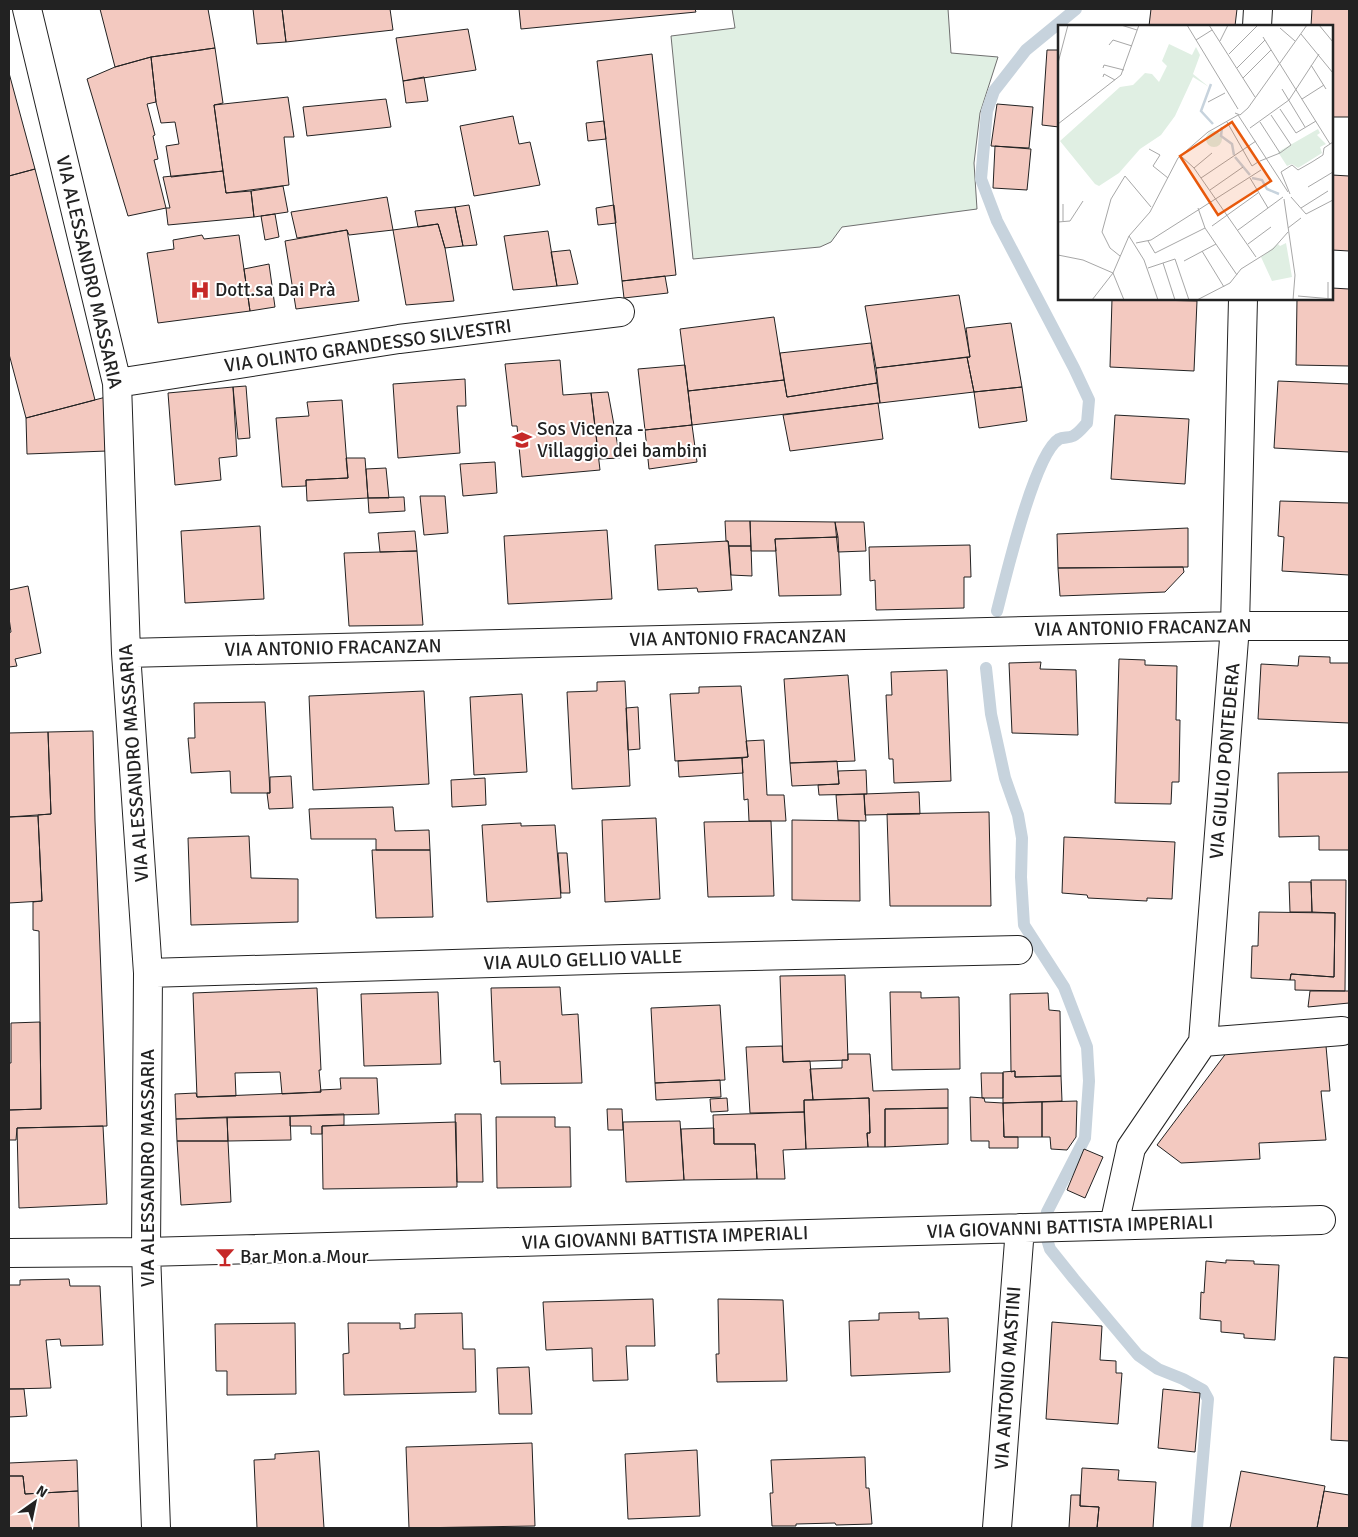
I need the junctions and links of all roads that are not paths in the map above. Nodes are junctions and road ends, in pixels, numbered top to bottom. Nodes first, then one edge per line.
1 (26, 9) edge
2 (1258, 9) edge
3 (1257, 25) edge
4 (1243, 300) edge
5 (620, 312) dead end
6 (117, 383) junction
7 (1236, 626) junction
8 (1349, 626) edge
9 (126, 653) junction
10 (1018, 950) dead end
11 (148, 973) junction
12 (1342, 1031) dead end
13 (1202, 1042) junction
14 (1321, 1220) dead end
15 (1114, 1226) junction
16 (1020, 1228) junction
17 (146, 1252) junction
18 (9, 1254) edge
19 (156, 1528) edge
20 (997, 1528) edge

1 - 6 street, VIA ALESSANDRO MASSARIA
2 - 3 street
4 - 7 street, VIA GIULIO PONTEDERA
5 - 6 street, VIA OLINTO GRANDESSO SILVESTRI
6 - 9 street, VIA ALESSANDRO MASSARIA
7 - 8 street, VIA ANTONIO FRACANZAN
7 - 9 street, VIA ANTONIO FRACANZAN
7 - 13 street, VIA GIULIO PONTEDERA
9 - 11 street, VIA ALESSANDRO MASSARIA
10 - 11 street, VIA AULO GELLIO VALLE
11 - 17 street, VIA ALESSANDRO MASSARIA
12 - 13 street
13 - 15 street, VIA GIULIO PONTEDERA
14 - 15 street, VIA GIOVANNI BATTISTA IMPERIALI
15 - 16 street, VIA GIOVANNI BATTISTA IMPERIALI
16 - 17 street, VIA GIOVANNI BATTISTA IMPERIALI
16 - 20 street, VIA ANTONIO MASTINI
17 - 18 street, VIA GIOVANNI BATTISTA IMPERIALI
17 - 19 street, VIA ALESSANDRO MASSARIA

